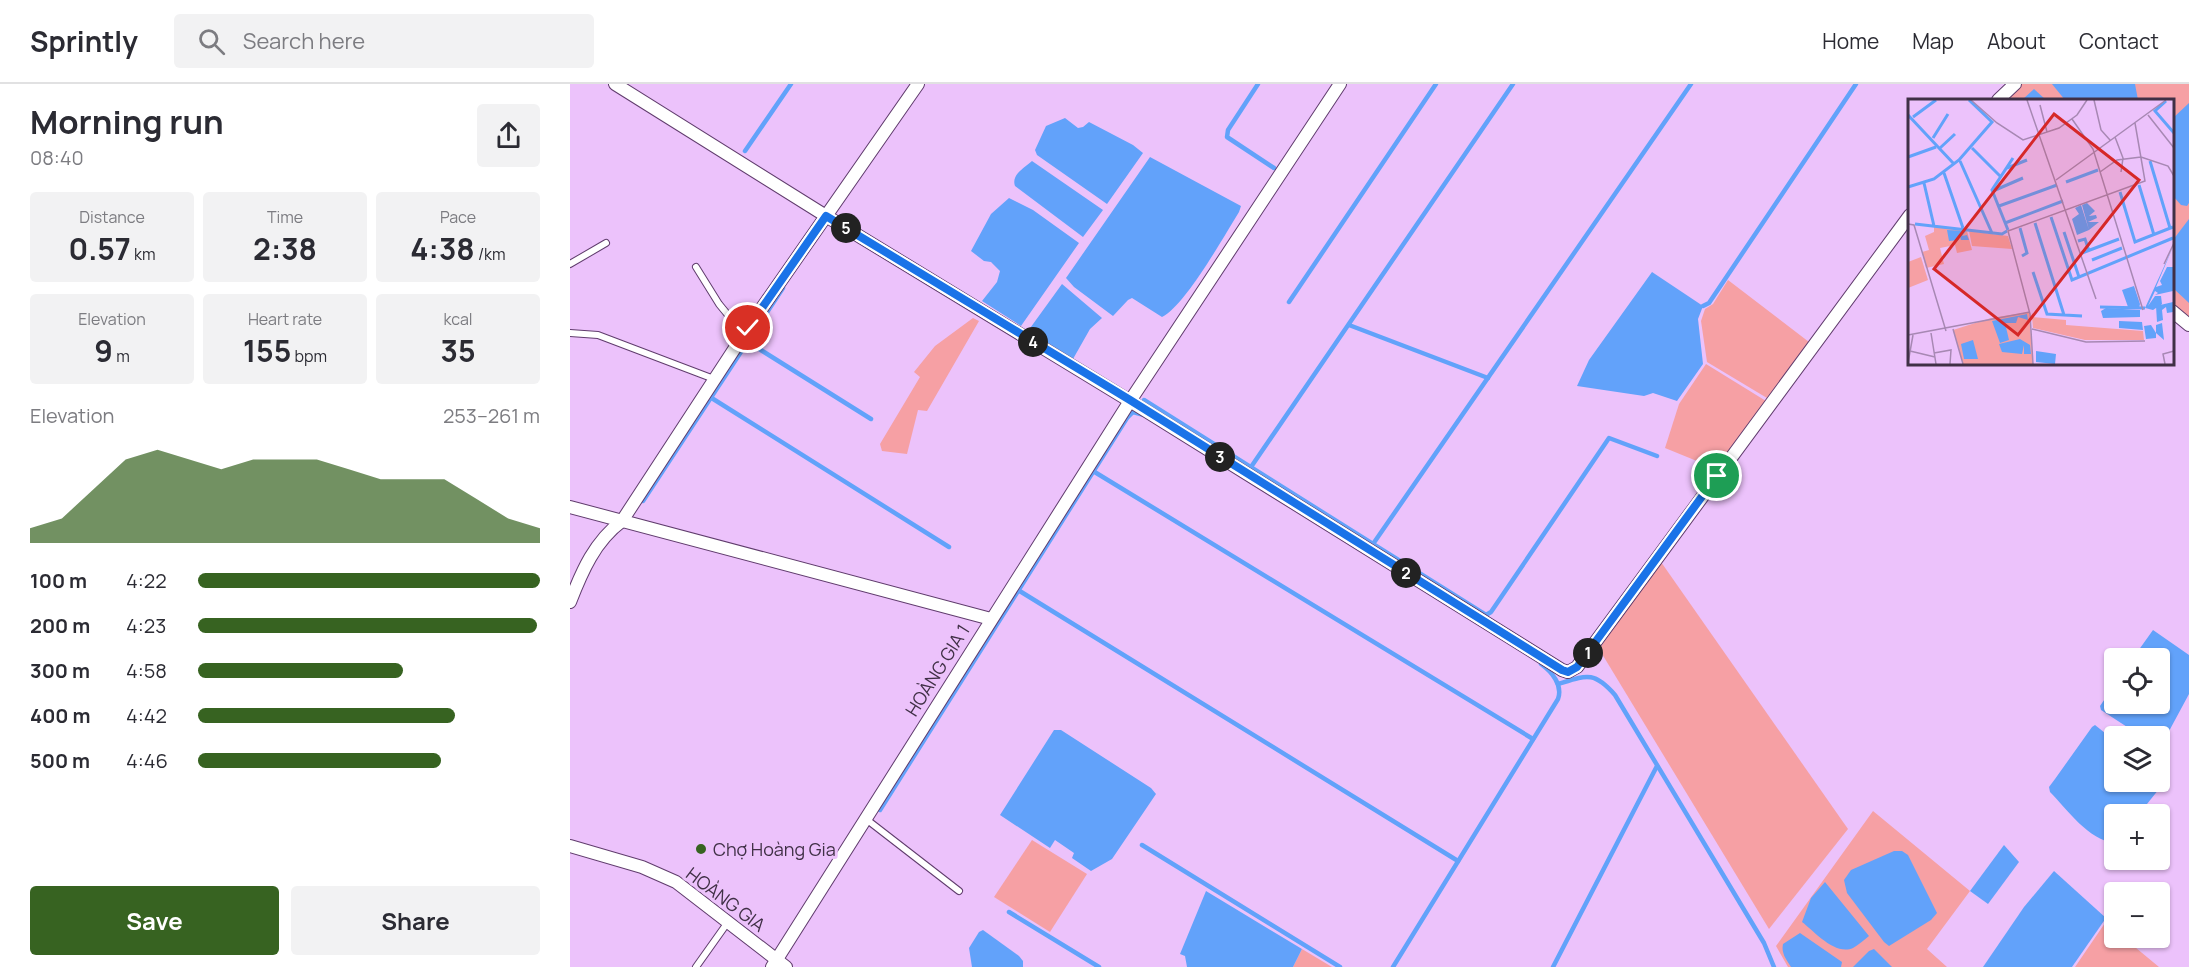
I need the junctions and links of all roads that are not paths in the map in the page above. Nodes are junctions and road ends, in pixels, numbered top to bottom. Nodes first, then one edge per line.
1 (615, 84) edge
2 (918, 84) edge
3 (1340, 84) edge
4 (2015, 84) edge
5 (1999, 99) edge
6 (826, 216) junction
7 (1908, 218) edge
8 (606, 243) dead end
9 (570, 264) edge
10 (696, 267) dead end
11 (2174, 313) edge
12 (2189, 325) edge
13 (748, 328) junction
14 (570, 333) edge
15 (714, 379) junction
16 (1130, 400) junction
17 (570, 507) edge
18 (622, 521) junction
19 (570, 602) edge
20 (991, 619) junction
21 (865, 818) junction
22 (570, 846) edge
23 (959, 891) dead end
24 (728, 922) junction
25 (778, 965) edge
26 (696, 967) edge

1 - 6 street
2 - 6 street
3 - 16 street, HOÀNG GIA 1
4 - 5 street
6 - 13 street
6 - 16 street
7 - 16 street
8 - 9 lane
10 - 13 lane
11 - 12 street
13 - 15 street
14 - 15 lane
15 - 18 street
16 - 20 street, HOÀNG GIA 1
17 - 18 street
18 - 19 street
18 - 20 street
20 - 21 street, HOÀNG GIA 1
21 - 23 lane
21 - 25 street, HOÀNG GIA 1
22 - 24 street, HOÀNG GIA
24 - 25 street, HOÀNG GIA
24 - 26 lane

